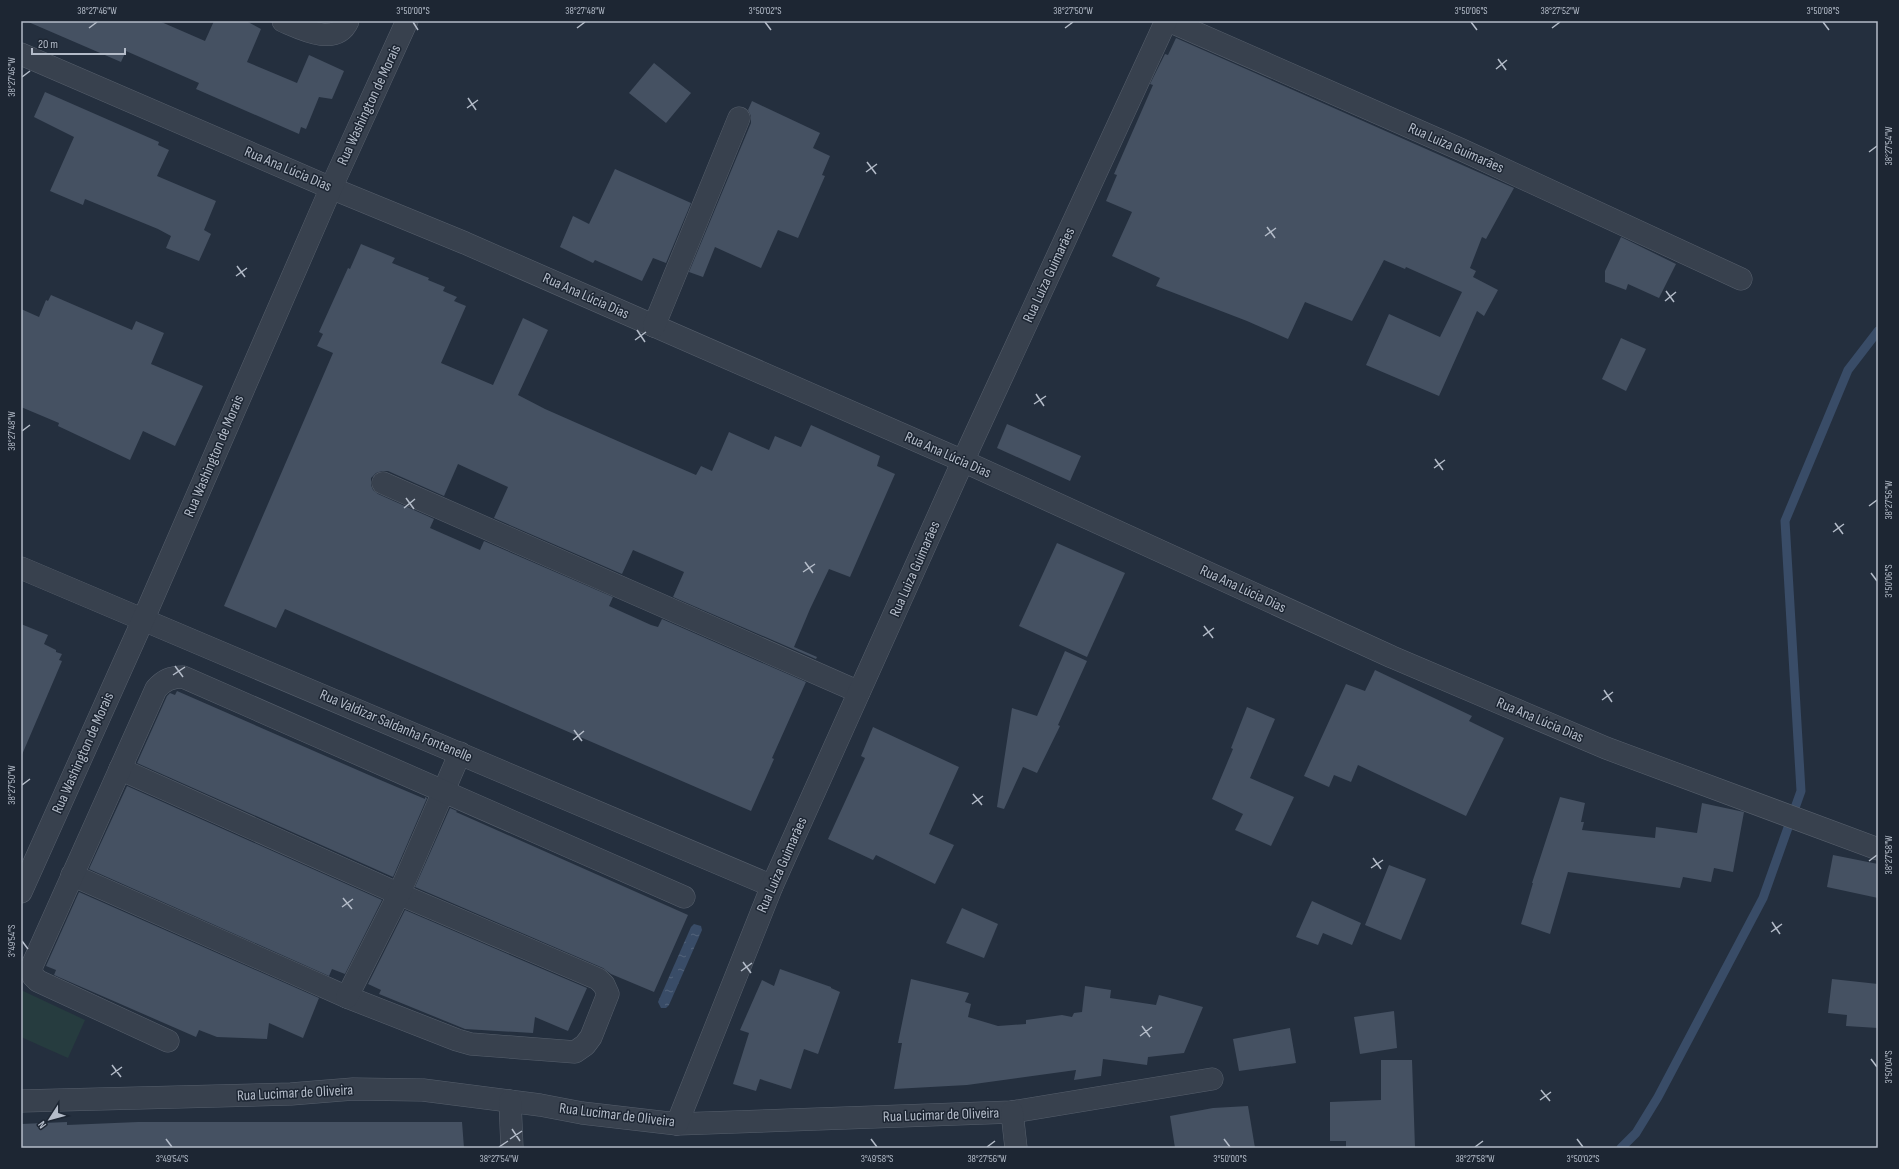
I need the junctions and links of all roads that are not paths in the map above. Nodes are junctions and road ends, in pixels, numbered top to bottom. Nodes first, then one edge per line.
1 (283, 21) edge
2 (348, 21) edge
3 (407, 21) edge
4 (1166, 21) edge
5 (1169, 21) edge
6 (21, 54) edge
7 (739, 118) dead end
8 (331, 188) junction
9 (1741, 279) dead end
10 (654, 326) junction
11 (963, 461) junction
12 (383, 483) dead end
13 (21, 568) edge
14 (143, 620) junction
15 (859, 692) junction
16 (460, 753) junction
17 (120, 768) junction
18 (444, 791) junction
19 (1878, 849) edge
20 (72, 875) junction
21 (772, 886) junction
22 (21, 892) edge
23 (399, 894) junction
24 (684, 898) dead end
25 (347, 998) junction
26 (168, 1041) dead end
27 (1212, 1079) dead end
28 (21, 1101) edge
29 (510, 1102) junction
30 (1012, 1112) junction
31 (678, 1124) junction
32 (512, 1148) edge
33 (1016, 1148) edge

1 - 2 street
3 - 8 street, Rua Washington de Morais
4 - 11 street, Rua Luiza Guimarães
5 - 9 street, Rua Luiza Guimarães
6 - 8 street, Rua Ana Lúcia Dias
7 - 10 street
8 - 10 street, Rua Ana Lúcia Dias
8 - 14 street, Rua Washington de Morais
10 - 11 street, Rua Ana Lúcia Dias
11 - 15 street, Rua Luiza Guimarães
11 - 19 street, Rua Ana Lúcia Dias
12 - 15 street
13 - 14 street, Rua Valdizar Saldanha Fontenelle
14 - 16 street, Rua Valdizar Saldanha Fontenelle
14 - 22 street, Rua Washington de Morais
15 - 21 street, Rua Luiza Guimarães
16 - 18 street
16 - 21 street, Rua Valdizar Saldanha Fontenelle
17 - 18 street
17 - 20 street
17 - 23 street
18 - 23 street
18 - 24 street
20 - 25 street
20 - 26 street
21 - 31 street, Rua Luiza Guimarães
23 - 25 street
23 - 25 street
27 - 30 street, Rua Lucimar de Oliveira
28 - 29 street, Rua Lucimar de Oliveira
29 - 31 street, Rua Lucimar de Oliveira
29 - 32 street
30 - 31 street, Rua Lucimar de Oliveira
30 - 33 street

